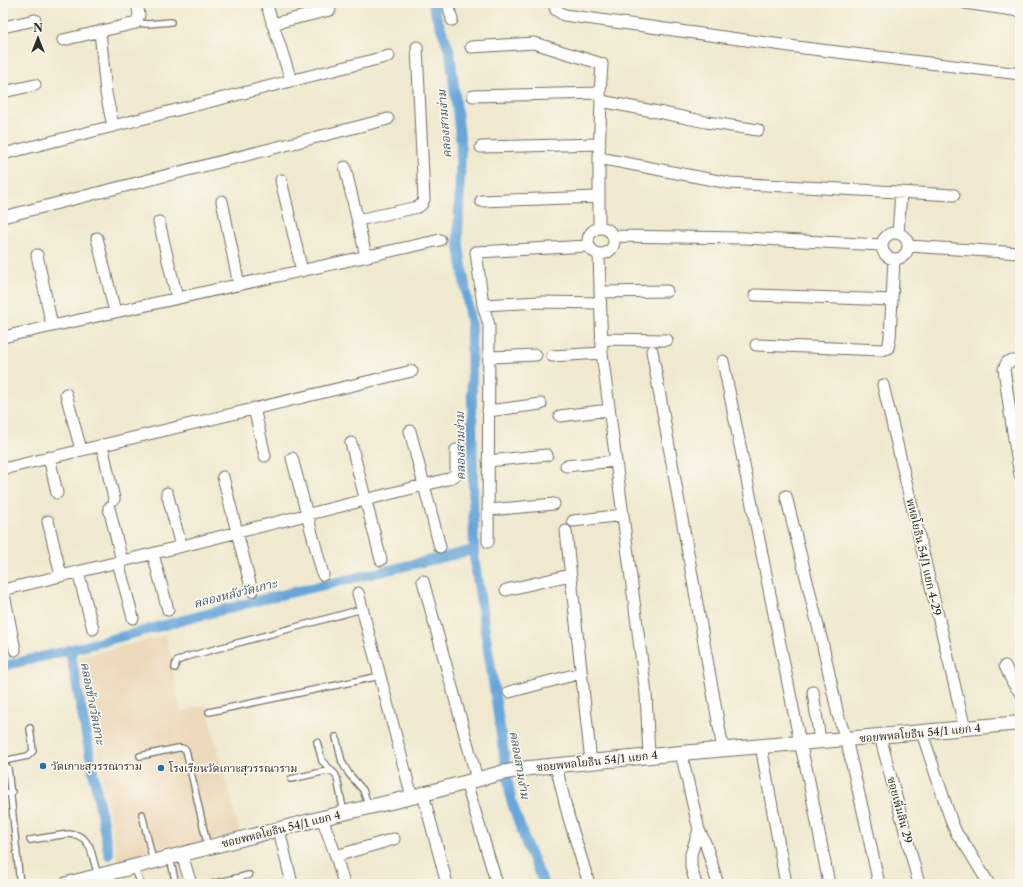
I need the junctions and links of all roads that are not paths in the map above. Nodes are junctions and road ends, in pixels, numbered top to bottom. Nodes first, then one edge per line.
1 (137, 3) edge
2 (266, 3) edge
3 (448, 3) edge
4 (554, 3) edge
5 (965, 3) edge
6 (330, 10) dead end
7 (1020, 11) edge
8 (35, 20) dead end
9 (452, 20) dead end
10 (171, 22) dead end
11 (136, 23) junction
12 (272, 24) junction
13 (3, 27) edge
14 (100, 32) junction
15 (63, 40) dead end
16 (417, 47) dead end
17 (472, 47) dead end
18 (389, 56) dead end
19 (1020, 74) edge
20 (291, 80) junction
21 (35, 85) dead end
22 (3, 92) edge
23 (473, 96) dead end
24 (600, 97) junction
25 (388, 119) dead end
26 (113, 126) junction
27 (758, 130) dead end
28 (600, 144) junction
29 (481, 146) dead end
30 (3, 154) edge
31 (599, 158) junction
32 (345, 167) dead end
33 (281, 180) dead end
34 (901, 193) junction
35 (954, 195) dead end
36 (599, 197) junction
37 (222, 201) dead end
38 (481, 201) dead end
39 (3, 217) edge
40 (358, 220) junction
41 (159, 222) dead end
42 (599, 227) junction
43 (898, 233) junction
44 (614, 236) junction
45 (97, 238) dead end
46 (440, 240) dead end
47 (882, 245) junction
48 (588, 246) junction
49 (908, 246) junction
50 (1020, 253) edge
51 (599, 254) junction
52 (37, 255) dead end
53 (366, 256) junction
54 (894, 258) junction
55 (302, 271) junction
56 (239, 285) junction
57 (667, 291) dead end
58 (755, 294) dead end
59 (600, 297) junction
60 (177, 298) junction
61 (892, 300) junction
62 (483, 305) junction
63 (115, 312) junction
64 (52, 326) junction
65 (3, 337) edge
66 (601, 339) junction
67 (667, 340) dead end
68 (756, 345) dead end
69 (652, 351) dead end
70 (602, 353) junction
71 (536, 355) dead end
72 (552, 356) dead end
73 (489, 358) junction
74 (723, 361) dead end
75 (1020, 361) edge
76 (412, 371) dead end
77 (883, 385) dead end
78 (66, 394) dead end
79 (541, 404) dead end
80 (254, 408) junction
81 (609, 410) junction
82 (488, 411) junction
83 (560, 416) dead end
84 (410, 431) dead end
85 (351, 442) dead end
86 (102, 445) junction
87 (81, 450) junction
88 (456, 450) dead end
89 (547, 455) dead end
90 (265, 456) dead end
91 (49, 457) junction
92 (292, 458) dead end
93 (488, 461) junction
94 (615, 461) junction
95 (566, 466) dead end
96 (3, 469) edge
97 (1020, 475) edge
98 (223, 477) dead end
99 (424, 485) junction
100 (57, 493) dead end
101 (167, 493) dead end
102 (786, 496) dead end
103 (365, 499) junction
104 (554, 504) dead end
105 (489, 510) junction
106 (306, 515) junction
107 (623, 515) junction
108 (48, 521) dead end
109 (573, 521) dead end
110 (566, 531) dead end
111 (237, 532) junction
112 (488, 542) dead end
113 (181, 546) junction
114 (440, 547) dead end
115 (153, 554) junction
116 (381, 560) dead end
117 (120, 562) junction
118 (78, 572) junction
119 (323, 574) dead end
120 (570, 575) junction
121 (61, 576) junction
122 (423, 581) dead end
123 (3, 589) edge
124 (506, 590) dead end
125 (252, 591) dead end
126 (358, 593) dead end
127 (362, 609) junction
128 (168, 610) dead end
129 (133, 618) dead end
130 (93, 629) dead end
131 (15, 650) dead end
132 (1005, 666) dead end
133 (175, 668) dead end
134 (581, 673) junction
135 (380, 676) junction
136 (509, 692) dead end
137 (813, 692) dead end
138 (1020, 692) edge
139 (209, 712) dead end
140 (1020, 723) edge
141 (30, 728) dead end
142 (965, 729) junction
143 (922, 733) junction
144 (880, 736) junction
145 (336, 737) dead end
146 (846, 740) junction
147 (820, 741) junction
148 (317, 742) dead end
149 (800, 743) junction
150 (761, 746) junction
151 (723, 749) junction
152 (681, 753) junction
153 (140, 756) dead end
154 (649, 756) junction
155 (591, 762) junction
156 (3, 763) edge
157 (556, 766) junction
158 (331, 770) junction
159 (291, 779) dead end
160 (472, 781) junction
161 (12, 792) junction
162 (3, 794) edge
163 (418, 795) junction
164 (369, 807) junction
165 (344, 813) junction
166 (142, 814) dead end
167 (322, 818) junction
168 (279, 830) junction
169 (699, 830) junction
170 (394, 839) dead end
171 (30, 840) dead end
172 (208, 848) junction
173 (176, 856) junction
174 (336, 856) junction
175 (154, 862) junction
176 (134, 867) junction
177 (249, 875) dead end
178 (98, 876) junction
179 (20, 884) edge
180 (67, 884) edge
181 (141, 884) edge
182 (176, 884) edge
183 (191, 884) edge
184 (212, 884) edge
185 (292, 884) edge
186 (344, 884) edge
187 (447, 884) edge
188 (496, 884) edge
189 (589, 884) edge
190 (696, 884) edge
191 (718, 884) edge
192 (786, 884) edge
193 (830, 884) edge
194 (879, 884) edge
195 (919, 884) edge
196 (989, 884) edge

1 - 11 street
2 - 12 street
3 - 9 street
4 - 19 street
5 - 7 street
6 - 12 street
8 - 13 street
10 - 11 lane
11 - 14 street
12 - 20 street
14 - 15 street
14 - 26 street
16 - 40 street
17 - 24 street
18 - 20 street
20 - 26 street
21 - 22 street
23 - 24 street
24 - 27 street
24 - 28 street
25 - 39 street
26 - 30 street
28 - 29 street
28 - 31 street
31 - 34 street
31 - 36 street
32 - 40 street
33 - 55 street
34 - 35 street
34 - 43 street
36 - 38 street
36 - 42 street
37 - 56 street
40 - 53 street
41 - 60 street
42 - 44 street
42 - 48 street
43 - 47 street
43 - 49 street
44 - 47 street
44 - 51 street
45 - 63 street
46 - 53 street
47 - 54 street
48 - 51 street
48 - 62 street
49 - 50 street
49 - 54 street
51 - 59 street
52 - 64 street
53 - 55 street
54 - 61 street
55 - 56 street
56 - 60 street
57 - 59 street
58 - 61 street
59 - 62 street
59 - 66 street
60 - 63 street
61 - 68 street
62 - 73 street
63 - 64 street
64 - 65 street
66 - 67 street
66 - 70 street
69 - 151 street
70 - 72 street
70 - 81 street
71 - 73 street
73 - 82 street
74 - 149 street
75 - 97 street
76 - 80 street
77 - 142 street, พหลโยธิน 54/1 แยก 4-29
78 - 87 street
79 - 82 street
80 - 86 street
80 - 90 street
81 - 83 street
81 - 94 street
82 - 93 street
84 - 99 street
85 - 103 street
86 - 87 street
86 - 117 street
87 - 91 street
88 - 99 street
89 - 93 street
91 - 96 street
91 - 100 street
92 - 106 street
93 - 105 street
94 - 95 street
94 - 107 street
98 - 111 street
99 - 103 street
99 - 114 street
101 - 113 street
102 - 146 street
103 - 106 street
103 - 116 street
104 - 105 street
105 - 112 street
106 - 111 street
106 - 119 street
107 - 109 street
107 - 154 street
108 - 121 street
110 - 120 street
111 - 113 street
111 - 125 street
113 - 115 street
115 - 117 street
115 - 128 street
117 - 118 street
117 - 129 street
118 - 121 street
118 - 130 street
120 - 124 street
120 - 134 street
121 - 123 street
122 - 160 street
123 - 131 street
126 - 127 street
127 - 133 lane
127 - 135 street
132 - 138 street
134 - 136 street
134 - 155 street
135 - 139 lane
135 - 163 street
137 - 147 street
140 - 142 street, ซอยพหลโยธิน 54/1 แยก 4
141 - 156 lane
142 - 143 street, ซอยพหลโยธิน 54/1 แยก 4
143 - 144 street, ซอยพหลโยธิน 54/1 แยก 4
143 - 196 street
144 - 146 street, ซอยพหลโยธิน 54/1 แยก 4
144 - 195 street, ซอยเพิ่มสิน 29
145 - 164 lane
146 - 147 street, ซอยพหลโยธิน 54/1 แยก 4
146 - 194 street
147 - 149 street, ซอยพหลโยธิน 54/1 แยก 4
148 - 158 lane
149 - 150 street, ซอยพหลโยธิน 54/1 แยก 4
149 - 193 street
150 - 151 street, ซอยพหลโยธิน 54/1 แยก 4
150 - 192 street
151 - 152 street, ซอยพหลโยธิน 54/1 แยก 4
152 - 154 street, ซอยพหลโยธิน 54/1 แยก 4
152 - 169 street
153 - 172 lane
154 - 155 street, ซอยพหลโยธิน 54/1 แยก 4
155 - 157 street, ซอยพหลโยธิน 54/1 แยก 4
156 - 161 lane
157 - 160 street, ซอยพหลโยธิน 54/1 แยก 4
157 - 189 street
158 - 159 lane
158 - 165 lane
160 - 163 street, ซอยพหลโยธิน 54/1 แยก 4
160 - 188 street
161 - 162 lane
161 - 179 lane
163 - 164 street, ซอยพหลโยธิน 54/1 แยก 4
163 - 187 street
164 - 165 street, ซอยพหลโยธิน 54/1 แยก 4
165 - 167 street, ซอยพหลโยธิน 54/1 แยก 4
166 - 175 lane
167 - 168 street, ซอยพหลโยธิน 54/1 แยก 4
167 - 174 street
168 - 172 street, ซอยพหลโยธิน 54/1 แยก 4
168 - 185 street
169 - 190 street
169 - 191 street
170 - 174 street
171 - 178 lane
172 - 173 street, ซอยพหลโยธิน 54/1 แยก 4
173 - 175 street, ซอยพหลโยธิน 54/1 แยก 4
173 - 182 lane
173 - 183 street
174 - 186 street
175 - 176 street, ซอยพหลโยธิน 54/1 แยก 4
176 - 178 street, ซอยพหลโยธิน 54/1 แยก 4
176 - 181 lane
177 - 184 lane
178 - 180 street, ซอยพหลโยธิน 54/1 แยก 4

